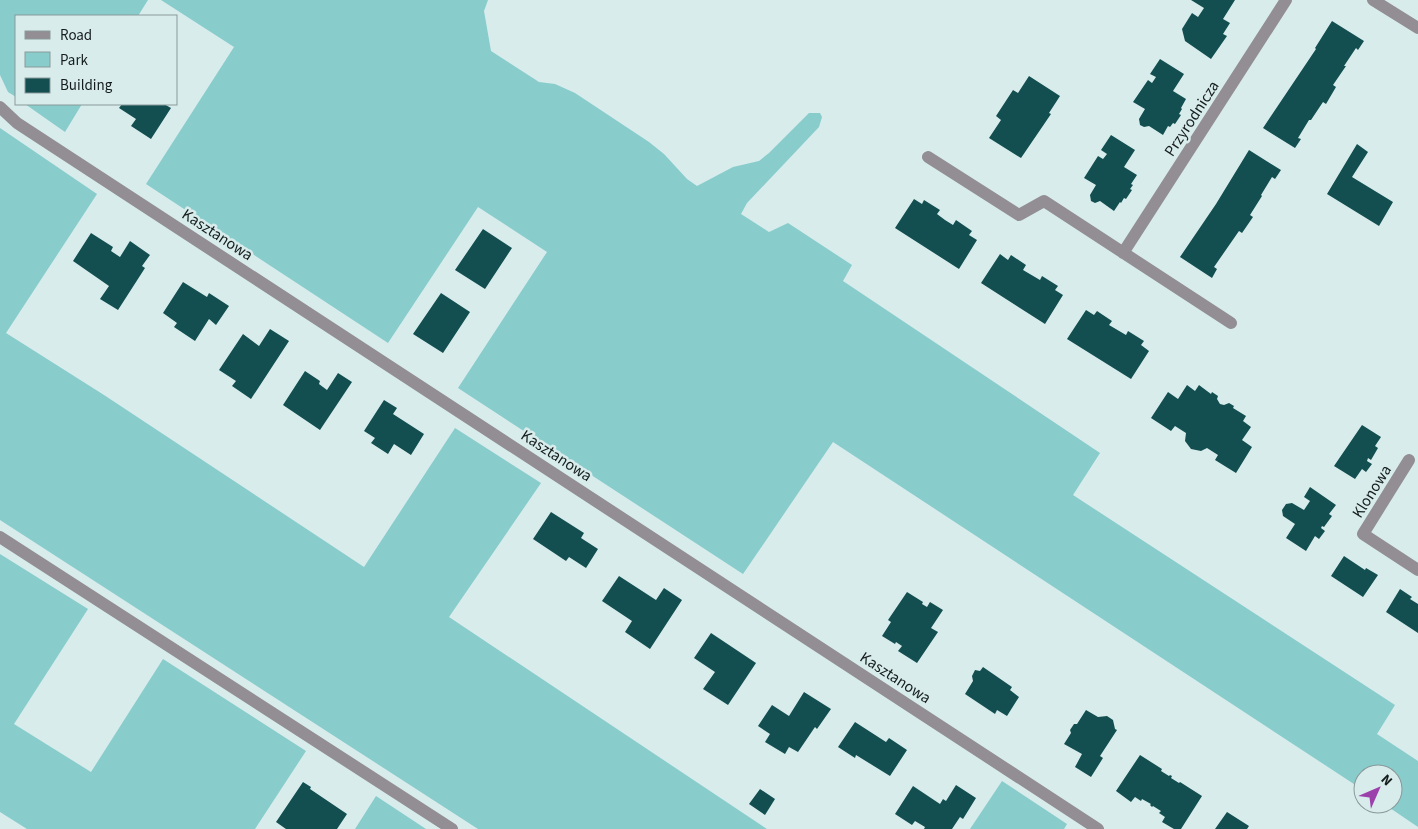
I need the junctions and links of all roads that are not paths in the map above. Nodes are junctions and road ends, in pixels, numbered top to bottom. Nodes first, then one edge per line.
1 (1286, 0) edge
2 (1373, 0) edge
3 (1418, 28) edge
4 (0, 107) edge
5 (928, 157) dead end
6 (1123, 253) junction
7 (1231, 323) dead end
8 (1410, 460) dead end
9 (0, 538) edge
10 (1418, 570) edge
11 (452, 829) edge
12 (1098, 829) edge

1 - 6 street, Przyrodnicza
2 - 3 street
4 - 12 street, Kasztanowa
5 - 6 street
6 - 7 street
8 - 10 street, Klonowa
9 - 11 street

